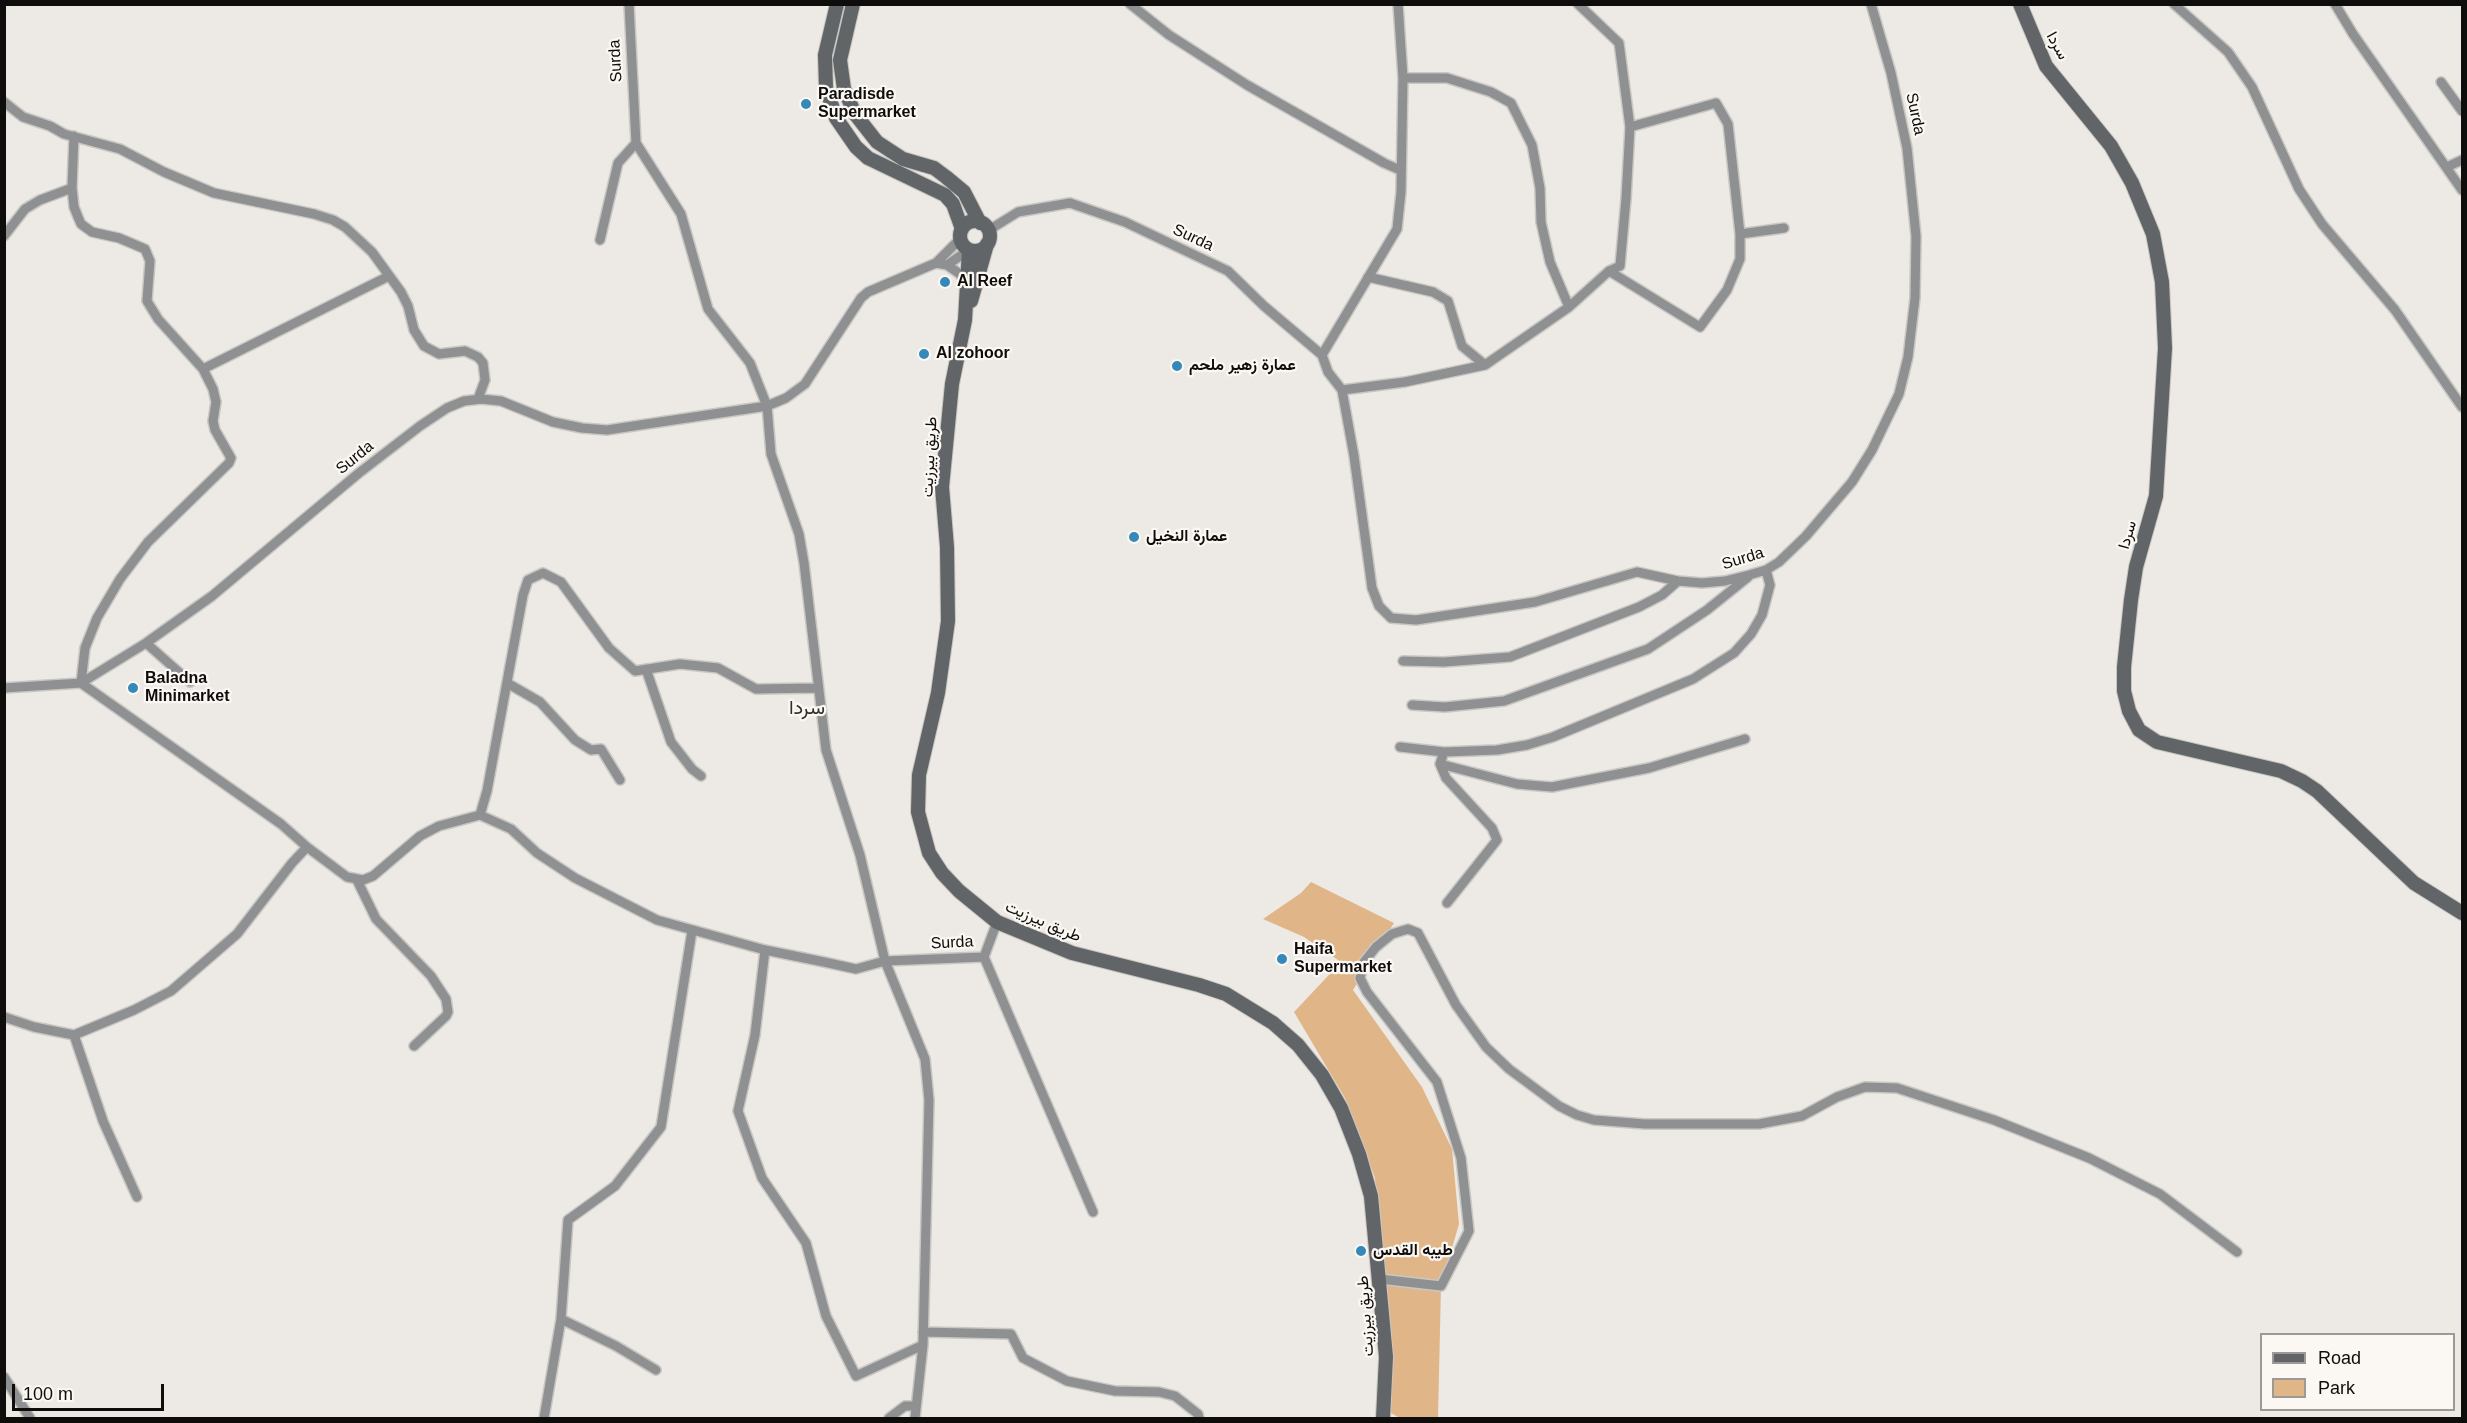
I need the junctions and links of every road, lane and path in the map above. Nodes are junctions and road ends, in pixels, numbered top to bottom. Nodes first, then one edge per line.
1 (629, 4) edge
2 (837, 4) edge
3 (854, 4) edge
4 (1130, 4) edge
5 (1398, 4) edge
6 (1578, 4) edge
7 (1871, 4) edge
8 (2020, 4) edge
9 (2174, 4) edge
10 (2335, 4) edge
11 (1403, 78) junction
12 (2441, 82) dead end
13 (4, 102) edge
14 (2463, 111) edge
15 (1630, 127) junction
16 (74, 136) junction
17 (636, 143) junction
18 (2463, 160) edge
19 (2446, 167) junction
20 (1400, 170) junction
21 (72, 188) junction
22 (2463, 190) edge
23 (1784, 228) dead end
24 (986, 232) junction
25 (961, 234) junction
26 (1740, 234) junction
27 (4, 236) edge
28 (600, 240) dead end
29 (969, 250) junction
30 (936, 263) junction
31 (947, 265) junction
32 (1609, 272) junction
33 (389, 276) junction
34 (1368, 277) junction
35 (966, 285) junction
36 (1569, 307) junction
37 (964, 320) junction
38 (1322, 355) junction
39 (1485, 365) junction
40 (203, 369) junction
41 (1342, 390) junction
42 (478, 399) junction
43 (767, 406) junction
44 (2463, 407) edge
45 (1766, 570) junction
46 (1749, 575) junction
47 (1678, 581) junction
48 (146, 643) junction
49 (1403, 661) dead end
50 (646, 669) junction
51 (190, 682) dead end
52 (81, 683) junction
53 (507, 683) junction
54 (4, 688) edge
55 (818, 688) junction
56 (1412, 705) dead end
57 (1744, 740) dead end
58 (1400, 747) dead end
59 (1444, 752) junction
60 (1440, 764) junction
61 (701, 776) dead end
62 (620, 780) dead end
63 (480, 815) junction
64 (307, 847) junction
65 (357, 880) junction
66 (1447, 903) dead end
67 (2463, 913) edge
68 (997, 922) junction
69 (692, 932) junction
70 (765, 950) junction
71 (984, 957) junction
72 (885, 961) junction
73 (4, 1017) edge
74 (74, 1035) junction
75 (414, 1046) dead end
76 (137, 1197) dead end
77 (1093, 1212) dead end
78 (2237, 1252) dead end
79 (1380, 1279) junction
80 (561, 1319) junction
81 (923, 1332) junction
82 (923, 1345) junction
83 (656, 1370) dead end
84 (4, 1377) edge
85 (916, 1406) junction
86 (30, 1419) edge
87 (544, 1419) edge
88 (889, 1419) edge
89 (915, 1419) edge
90 (1198, 1419) edge
91 (1383, 1419) edge

1 - 17 street, Surda
2 - 25 main road
3 - 24 main road
4 - 20 street
5 - 11 street
6 - 15 street
7 - 45 street, Surda
8 - 67 main road, سردا
9 - 44 street
10 - 19 street
11 - 20 street
11 - 36 street
12 - 14 street
13 - 16 street
15 - 26 street
15 - 32 street
16 - 21 street
16 - 33 street
17 - 28 street
17 - 43 street, Surda
18 - 19 street
19 - 22 street
20 - 34 street
21 - 27 street
21 - 40 street
23 - 26 street
24 - 25 main road
24 - 29 main road
24 - 37 main road
24 - 38 street, Surda
25 - 29 main road
25 - 30 street, Surda
26 - 32 street
29 - 31 street
29 - 35 main road
30 - 31 street
30 - 43 street, Surda
31 - 35 street
32 - 36 street
33 - 40 street
33 - 42 street
34 - 38 street
34 - 39 street
35 - 37 main road
36 - 39 street
37 - 68 main road, طريق بيرزيت
38 - 41 street, Surda
39 - 41 street
40 - 52 street
41 - 47 street, Surda
42 - 43 street, Surda
42 - 48 street, Surda
43 - 55 street
45 - 46 street, Surda
45 - 59 street
46 - 47 street, Surda
46 - 56 street
47 - 49 street
48 - 51 street
48 - 52 street, Surda
50 - 53 street
50 - 55 street
50 - 61 street
52 - 54 street, Surda
52 - 64 street
53 - 62 street
53 - 63 street
55 - 72 street
57 - 60 street
58 - 59 street
59 - 60 street
60 - 66 street
63 - 65 street
63 - 69 street, Surda
64 - 65 street
64 - 74 street
65 - 75 street
68 - 71 street, Surda
68 - 79 main road, طريق بيرزيت
69 - 70 street, Surda
69 - 80 street
70 - 72 street, Surda
70 - 82 street
71 - 72 street, Surda
71 - 77 street
72 - 81 street
73 - 74 street
74 - 76 street
78 - 79 street
79 - 91 main road, طريق بيرزيت
80 - 83 street
80 - 87 street
81 - 82 street
81 - 90 street
82 - 85 street
84 - 86 street
85 - 88 street
85 - 89 street

